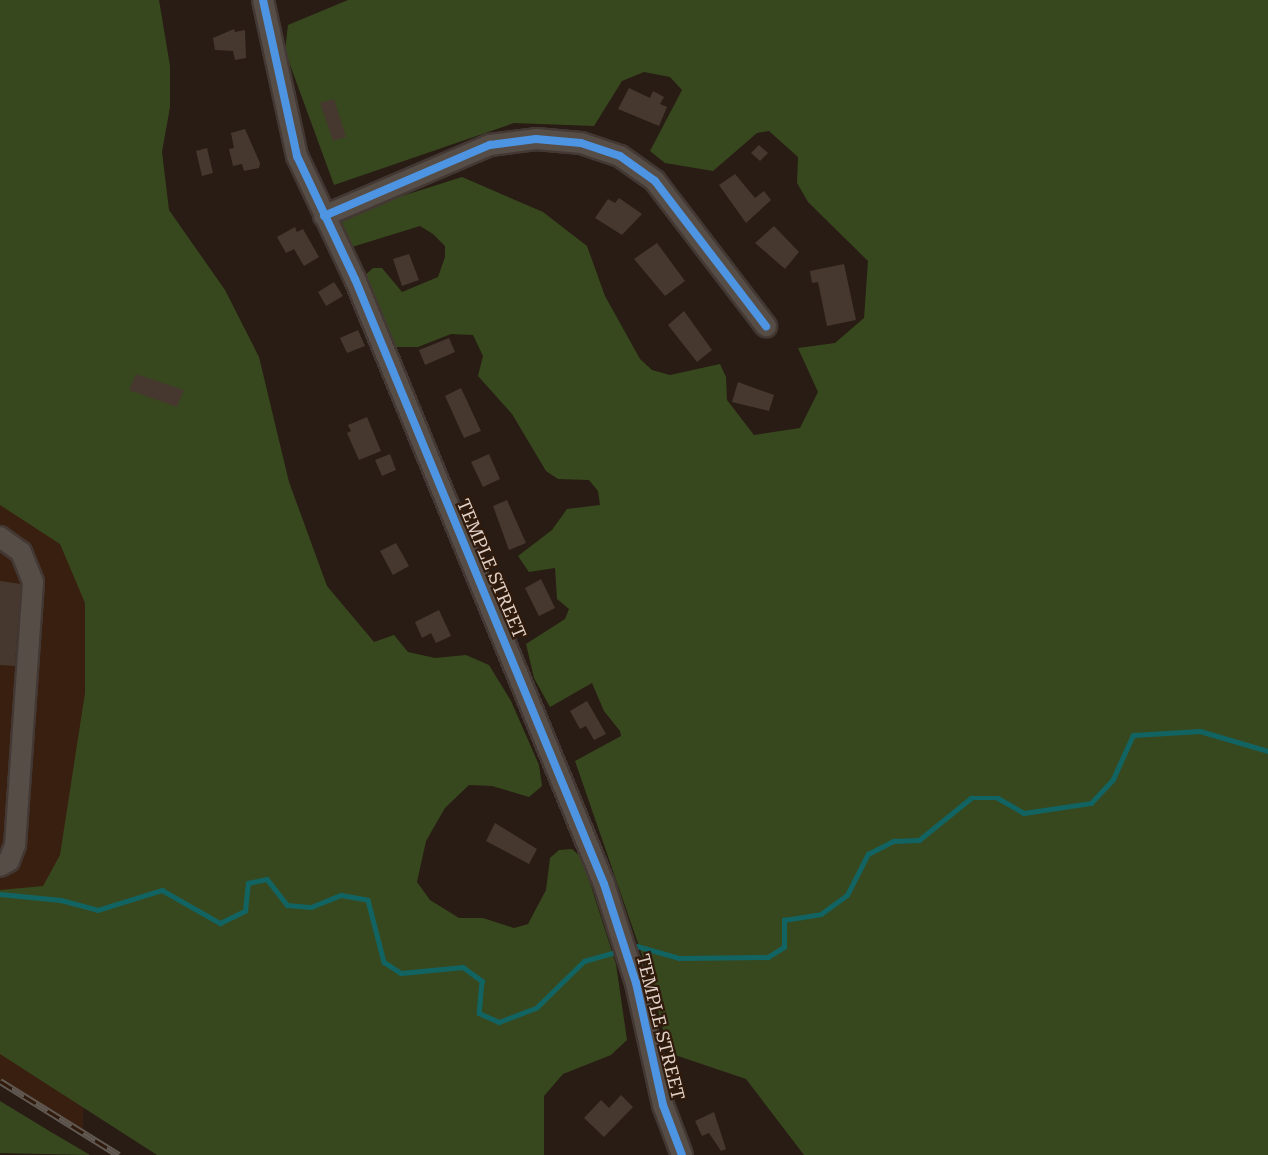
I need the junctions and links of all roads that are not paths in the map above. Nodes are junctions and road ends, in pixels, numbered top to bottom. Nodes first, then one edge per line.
1 (263, 0) edge
2 (324, 216) junction
3 (766, 326) dead end
4 (0, 537) edge
5 (0, 866) edge
6 (682, 1155) edge

1 - 2 street, TEMPLE STREET
2 - 3 street
2 - 6 street, TEMPLE STREET
4 - 5 street

